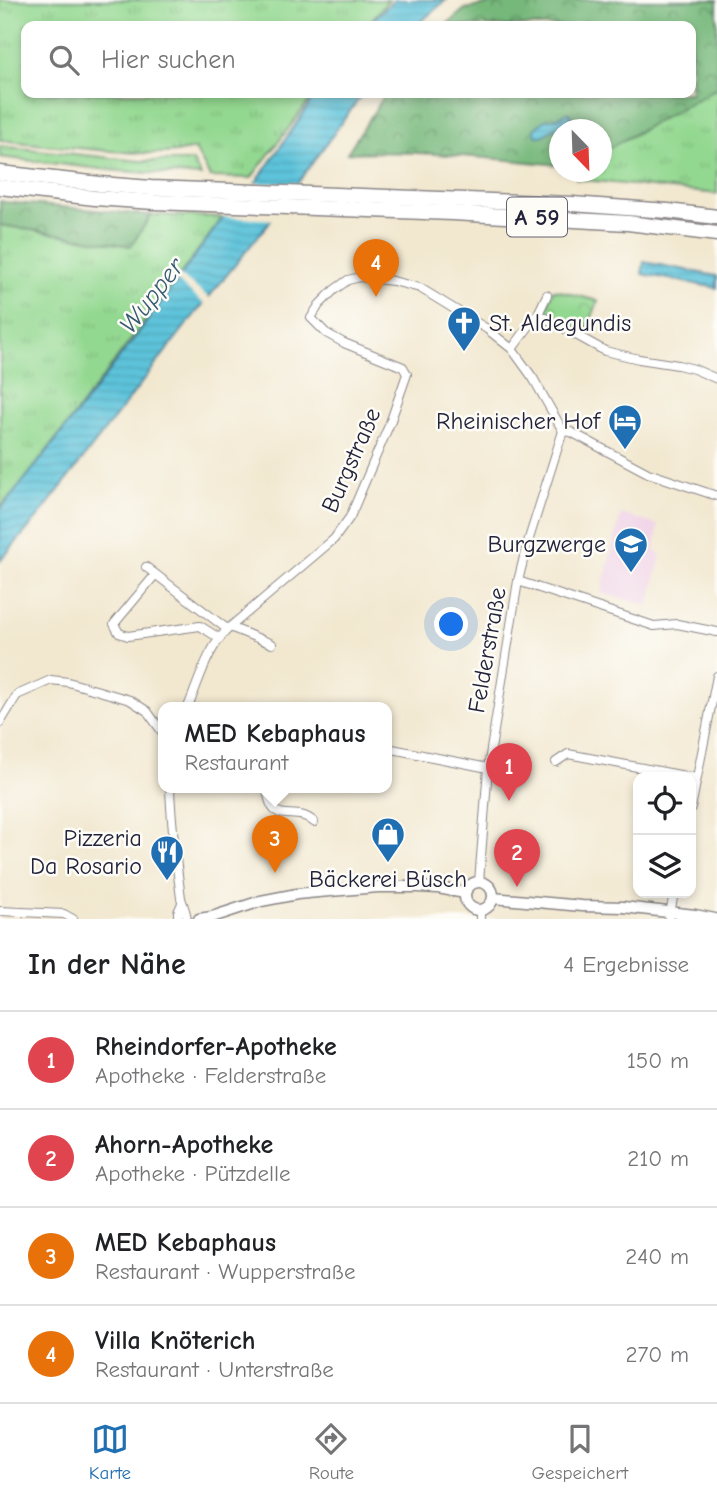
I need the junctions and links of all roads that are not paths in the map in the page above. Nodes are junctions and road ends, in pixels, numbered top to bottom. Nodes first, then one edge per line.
1 (0, 173) edge
2 (0, 187) edge
3 (153, 195) junction
4 (717, 217) edge
5 (717, 234) edge
6 (547, 295) dead end
7 (538, 314) junction
8 (512, 349) junction
9 (717, 379) edge
10 (563, 431) junction
11 (717, 496) edge
12 (146, 567) dead end
13 (155, 575) junction
14 (519, 581) junction
15 (228, 628) junction
16 (717, 632) edge
17 (219, 638) junction
18 (272, 644) dead end
19 (717, 676) edge
20 (190, 702) edge
21 (0, 723) edge
22 (158, 726) edge
23 (392, 749) edge
24 (556, 762) dead end
25 (488, 768) junction
26 (664, 772) edge
27 (696, 778) edge
28 (171, 793) edge
29 (267, 793) edge
30 (314, 822) dead end
31 (479, 882) junction
32 (465, 893) junction
33 (493, 898) junction
34 (673, 898) edge
35 (182, 903) junction
36 (0, 911) edge
37 (480, 914) edge
38 (670, 916) edge
39 (211, 918) edge
40 (73, 919) edge
41 (178, 919) edge
42 (187, 919) edge
43 (199, 919) edge
44 (715, 919) edge

1 - 3 highway, A 59
2 - 3 highway, A 59
3 - 4 highway, A 59
3 - 5 highway, A 59
6 - 7 street
7 - 8 street
7 - 9 street
8 - 10 street
8 - 15 street, Burgstraße
10 - 11 street
10 - 14 street, Felderstraße
12 - 13 street
13 - 15 street
13 - 17 street
14 - 16 street
14 - 25 street, Felderstraße
15 - 17 street, Burgstraße
15 - 18 street
17 - 20 street, Burgstraße
19 - 27 street
21 - 22 street
23 - 25 street
24 - 26 street
25 - 31 street, Felderstraße
28 - 35 street
29 - 30 street
31 - 32 street
31 - 33 street
32 - 37 street
32 - 39 street
33 - 37 street
33 - 38 street
34 - 38 street
35 - 41 street
35 - 42 street
36 - 40 street
38 - 44 street
39 - 43 street

